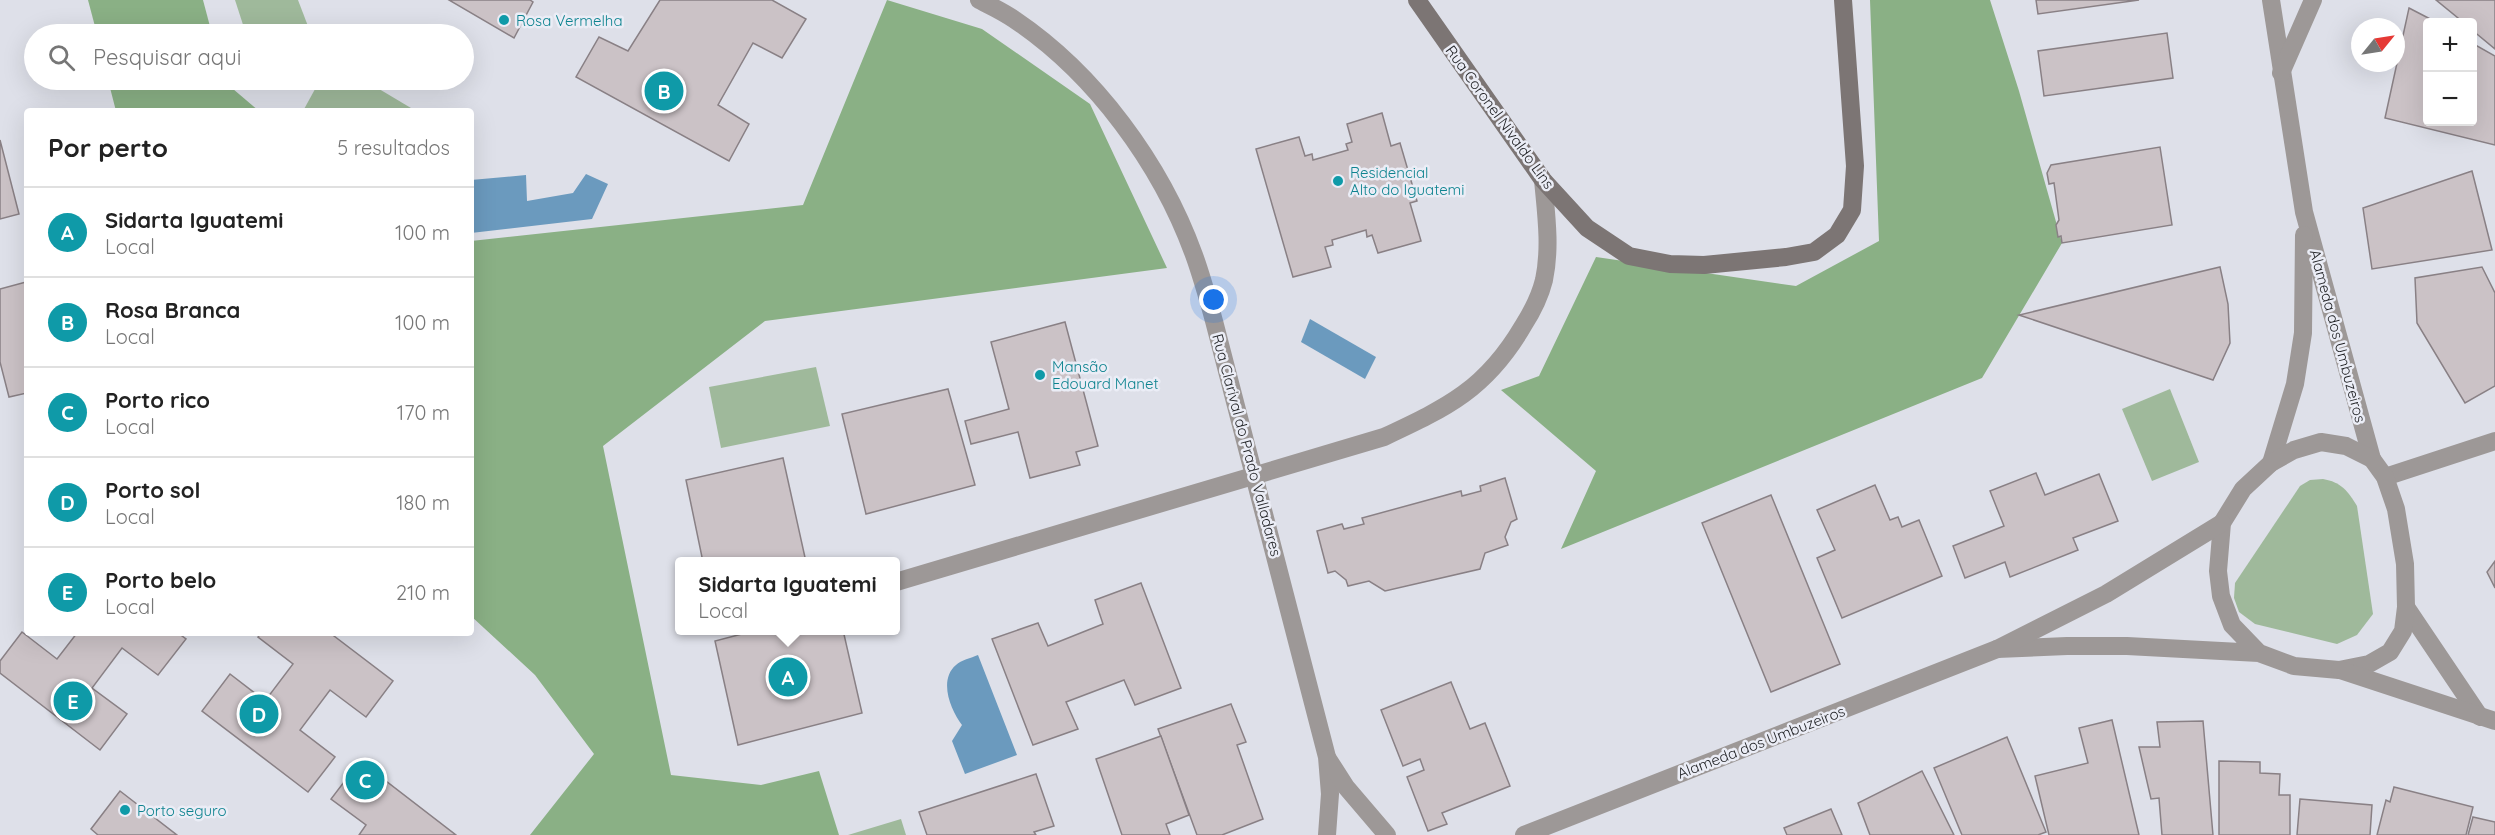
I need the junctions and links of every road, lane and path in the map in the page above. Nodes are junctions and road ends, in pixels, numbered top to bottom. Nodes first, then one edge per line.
1 (979, 0) edge
2 (1418, 0) edge
3 (1843, 0) edge
4 (2271, 0) edge
5 (2313, 0) edge
6 (2281, 73) junction
7 (1543, 180) junction
8 (2304, 212) junction
9 (2495, 441) edge
10 (2372, 459) junction
11 (2271, 463) junction
12 (1255, 476) junction
13 (2385, 477) junction
14 (2222, 523) junction
15 (900, 581) edge
16 (2406, 608) junction
17 (1997, 649) junction
18 (2259, 653) junction
19 (2339, 670) junction
20 (2488, 719) edge
21 (1327, 757) junction
22 (1327, 835) edge
23 (1387, 835) edge
24 (1524, 835) edge

1 - 12 street, Rua Clarival do Prado Valladares
2 - 7 street, Rua Coronel Nivaldo Lins
3 - 7 street, Rua Coronel Nivaldo Lins
4 - 6 street, Alameda dos Umbuzeiros
5 - 6 street
6 - 8 street, Alameda dos Umbuzeiros
7 - 12 street
8 - 10 street, Alameda dos Umbuzeiros
8 - 11 street, Alameda dos Umbuzeiros
9 - 13 street
10 - 11 street
10 - 13 street
11 - 14 street
12 - 15 street
12 - 21 street, Rua Clarival do Prado Valladares
13 - 16 street
14 - 17 street, Alameda dos Umbuzeiros
14 - 18 street
16 - 19 street
16 - 20 street
17 - 18 street, Alameda dos Umbuzeiros
17 - 24 street, Alameda dos Umbuzeiros
18 - 19 street
19 - 20 street
21 - 22 street, Rua Clarival do Prado Valladares
21 - 23 street, Rua Clarival do Prado Valladares

